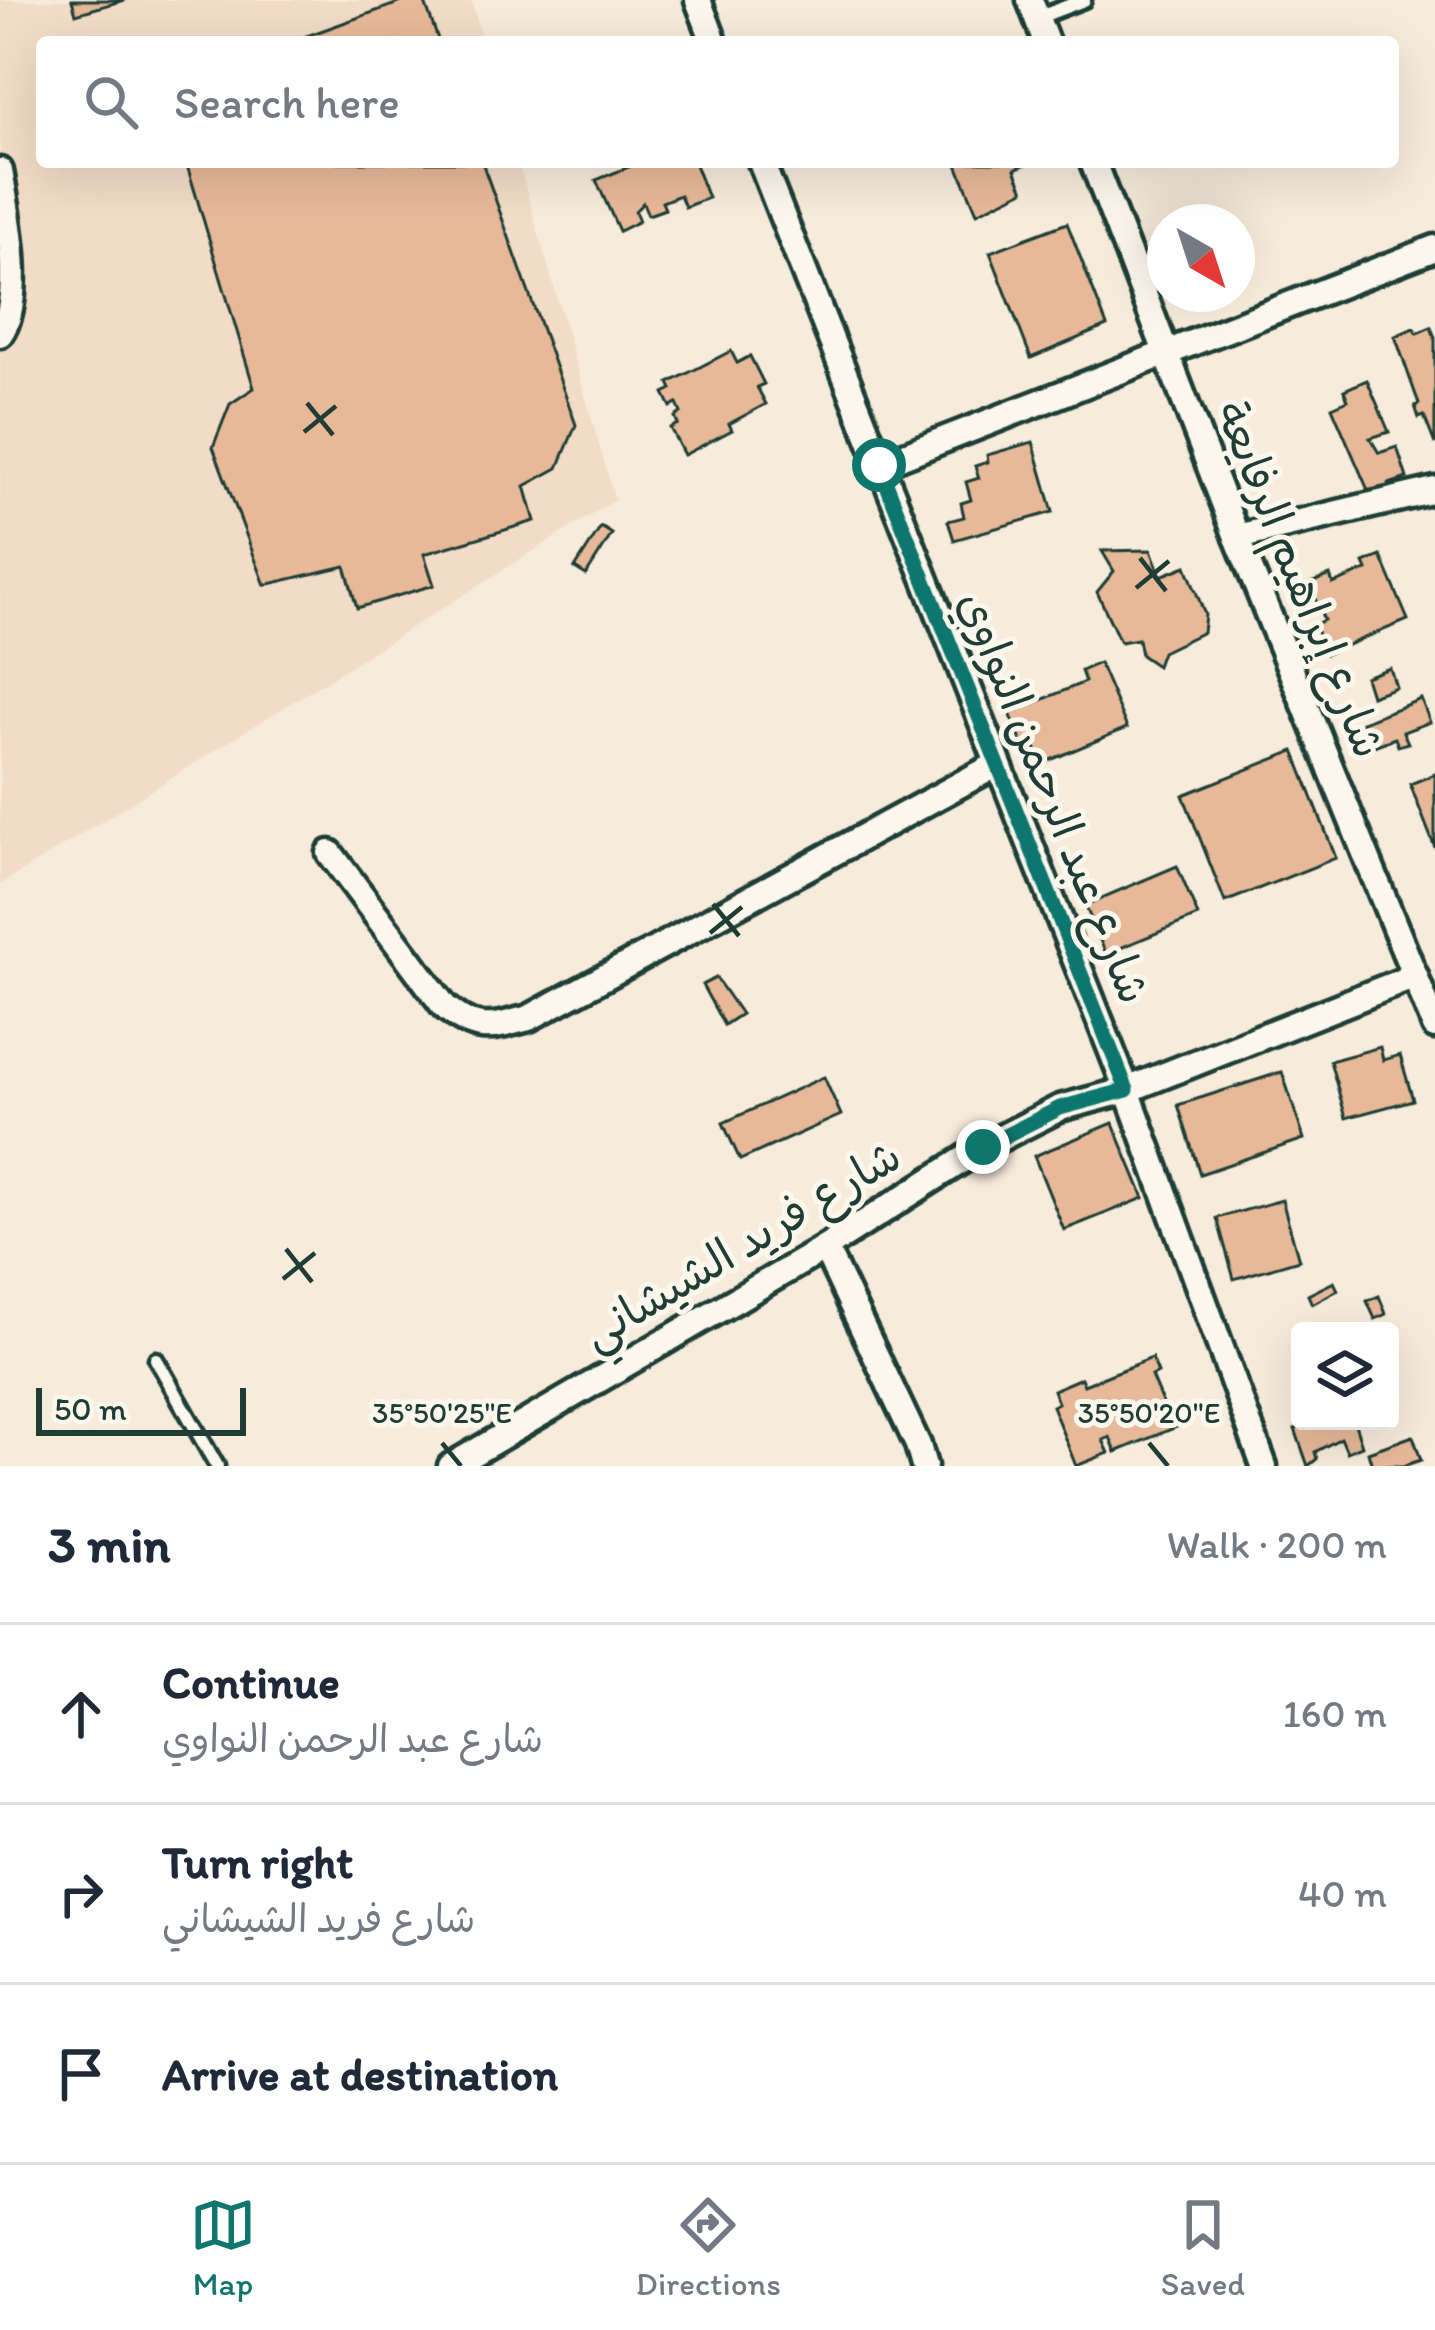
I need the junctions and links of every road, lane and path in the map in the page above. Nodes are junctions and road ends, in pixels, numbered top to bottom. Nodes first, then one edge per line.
1 (698, 0) edge
2 (1084, 0) edge
3 (1033, 9) edge
4 (712, 36) edge
5 (763, 168) edge
6 (1095, 168) edge
7 (0, 171) edge
8 (1435, 248) edge
9 (0, 334) edge
10 (1166, 351) junction
11 (879, 465) junction
12 (1435, 490) edge
13 (1237, 537) junction
14 (996, 765) junction
15 (330, 854) dead end
16 (1415, 976) junction
17 (1435, 1026) edge
18 (1127, 1090) junction
19 (825, 1248) junction
20 (156, 1359) dead end
21 (455, 1465) edge
22 (217, 1466) edge
23 (924, 1466) edge
24 (1264, 1466) edge

1 - 4 street
2 - 3 lane
5 - 11 street, شارع عبد الرحمن النواوي
6 - 10 street, شارع إبراهيم الرفايعة
7 - 9 street
8 - 10 street
10 - 11 street
10 - 13 street, شارع إبراهيم الرفايعة
11 - 14 street, شارع عبد الرحمن النواوي
12 - 13 street
13 - 16 street, شارع إبراهيم الرفايعة
14 - 15 street
14 - 18 street, شارع عبد الرحمن النواوي
16 - 17 street, شارع إبراهيم الرفايعة
16 - 18 street, شارع فريد الشيشاني
18 - 19 street, شارع فريد الشيشاني
18 - 24 street, شارع عبد الرحمن النواوي
19 - 21 street, شارع فريد الشيشاني
19 - 23 street
20 - 22 lane

